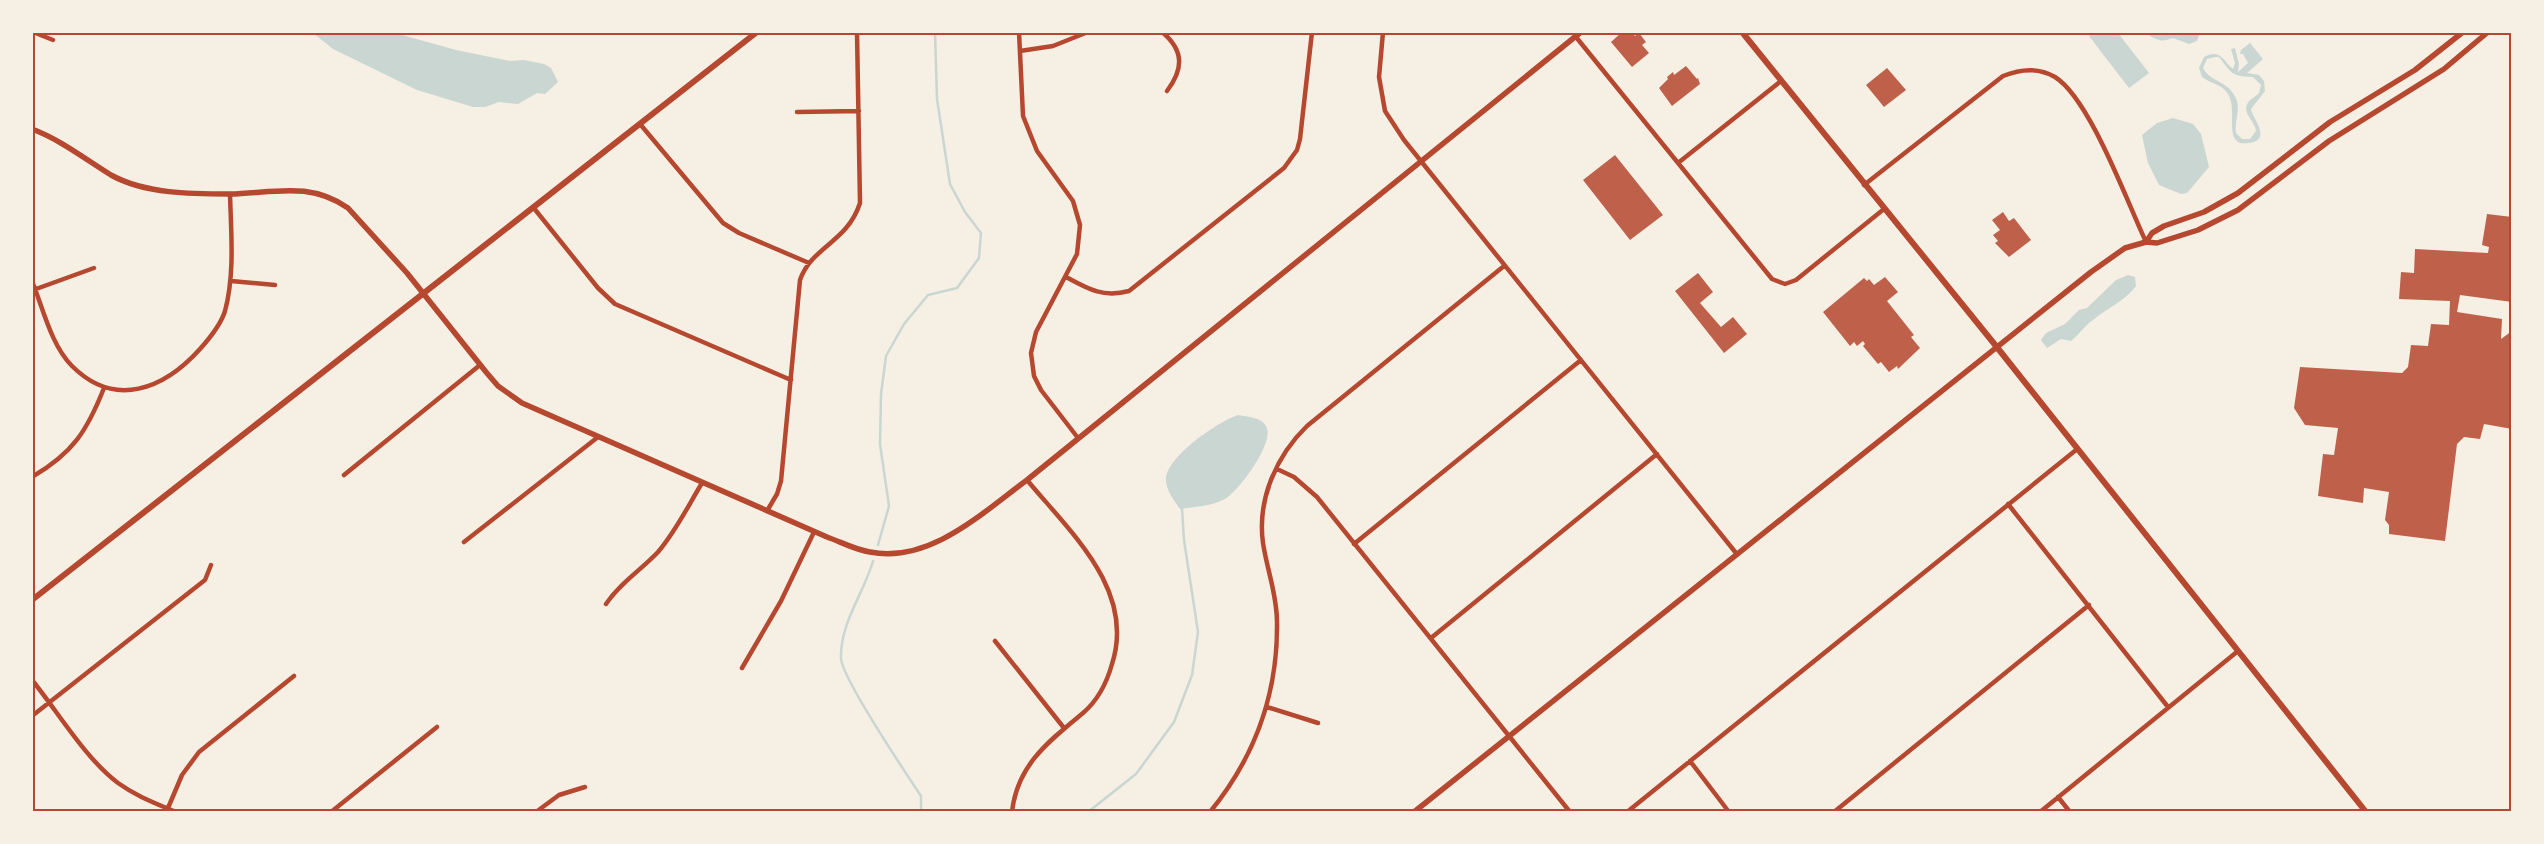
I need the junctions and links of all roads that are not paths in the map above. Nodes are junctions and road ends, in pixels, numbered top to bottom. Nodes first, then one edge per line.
1 (33, 32) edge
2 (756, 32) edge
3 (857, 32) edge
4 (1020, 32) edge
5 (1088, 32) edge
6 (1162, 32) edge
7 (1312, 32) edge
8 (1383, 32) edge
9 (1742, 32) edge
10 (2463, 32) edge
11 (2488, 32) edge
12 (1578, 35) edge
13 (53, 40) dead end
14 (1020, 51) junction
15 (1781, 81) junction
16 (1167, 91) dead end
17 (858, 111) junction
18 (796, 112) dead end
19 (640, 124) junction
20 (32, 129) edge
21 (1422, 161) junction
22 (1678, 163) junction
23 (1864, 185) junction
24 (230, 194) junction
25 (533, 207) junction
26 (1884, 210) junction
27 (2146, 242) junction
28 (809, 263) junction
29 (1504, 266) junction
30 (94, 268) dead end
31 (1066, 276) junction
32 (231, 280) junction
33 (32, 281) edge
34 (274, 285) dead end
35 (36, 289) junction
36 (423, 293) junction
37 (1996, 346) junction
38 (1581, 360) junction
39 (480, 365) junction
40 (791, 380) junction
41 (104, 388) junction
42 (598, 437) junction
43 (1078, 438) junction
44 (2076, 450) junction
45 (1657, 454) junction
46 (1277, 468) junction
47 (344, 475) dead end
48 (32, 477) edge
49 (1027, 480) junction
50 (702, 483) junction
51 (2008, 504) junction
52 (767, 511) junction
53 (814, 532) junction
54 (464, 542) dead end
55 (1354, 544) junction
56 (1736, 553) junction
57 (211, 565) dead end
58 (32, 600) edge
59 (606, 604) dead end
60 (2089, 605) junction
61 (1431, 638) junction
62 (995, 641) dead end
63 (2238, 651) junction
64 (742, 668) dead end
65 (294, 676) dead end
66 (32, 680) edge
67 (50, 702) junction
68 (1267, 707) junction
69 (2168, 708) junction
70 (32, 716) edge
71 (1318, 724) dead end
72 (437, 727) dead end
73 (1064, 728) junction
74 (1509, 735) junction
75 (1690, 761) junction
76 (584, 787) dead end
77 (2058, 796) junction
78 (168, 808) junction
79 (176, 812) edge
80 (331, 812) edge
81 (536, 812) edge
82 (1012, 812) edge
83 (1210, 812) edge
84 (1414, 812) edge
85 (1570, 812) edge
86 (1626, 812) edge
87 (1728, 812) edge
88 (1834, 812) edge
89 (2040, 812) edge
90 (2070, 812) edge
91 (2366, 812) edge

1 - 13 street
2 - 19 main road
3 - 17 street
4 - 14 street
5 - 14 street
6 - 16 street
7 - 31 street
8 - 21 street
9 - 15 main road
10 - 27 street
11 - 27 street
12 - 21 street
12 - 22 street
14 - 31 street
15 - 22 street
15 - 23 main road
17 - 18 street
17 - 28 street
19 - 25 main road
19 - 28 street
20 - 24 street
21 - 29 street
21 - 43 street
22 - 26 street
23 - 26 main road
23 - 27 street
24 - 32 street
24 - 36 street
25 - 36 main road
25 - 40 street
26 - 37 main road
27 - 37 street
28 - 40 street
29 - 38 street
29 - 46 street
30 - 35 street
31 - 43 street
32 - 34 street
32 - 41 street
33 - 35 street
35 - 41 street
36 - 39 street
36 - 58 main road
37 - 44 main road
37 - 56 street
38 - 45 street
38 - 55 street
39 - 42 street
39 - 47 street
40 - 52 street
41 - 48 street
42 - 50 street
42 - 54 street
43 - 49 street
44 - 51 street
44 - 63 main road
45 - 56 street
45 - 61 street
46 - 55 street
46 - 68 street
49 - 53 street
49 - 73 street
50 - 52 street
50 - 59 street
51 - 60 street
51 - 75 street
52 - 53 street
53 - 64 street
55 - 61 street
56 - 74 street
57 - 67 street
60 - 69 street
60 - 88 street
61 - 74 street
62 - 73 street
63 - 69 street
63 - 91 main road
65 - 78 street
66 - 67 street
67 - 70 street
67 - 78 street
68 - 71 street
68 - 83 street
69 - 77 street
72 - 80 street
73 - 82 street
74 - 84 street
74 - 85 street
75 - 86 street
75 - 87 street
76 - 81 street
77 - 89 street
77 - 90 street
78 - 79 street

